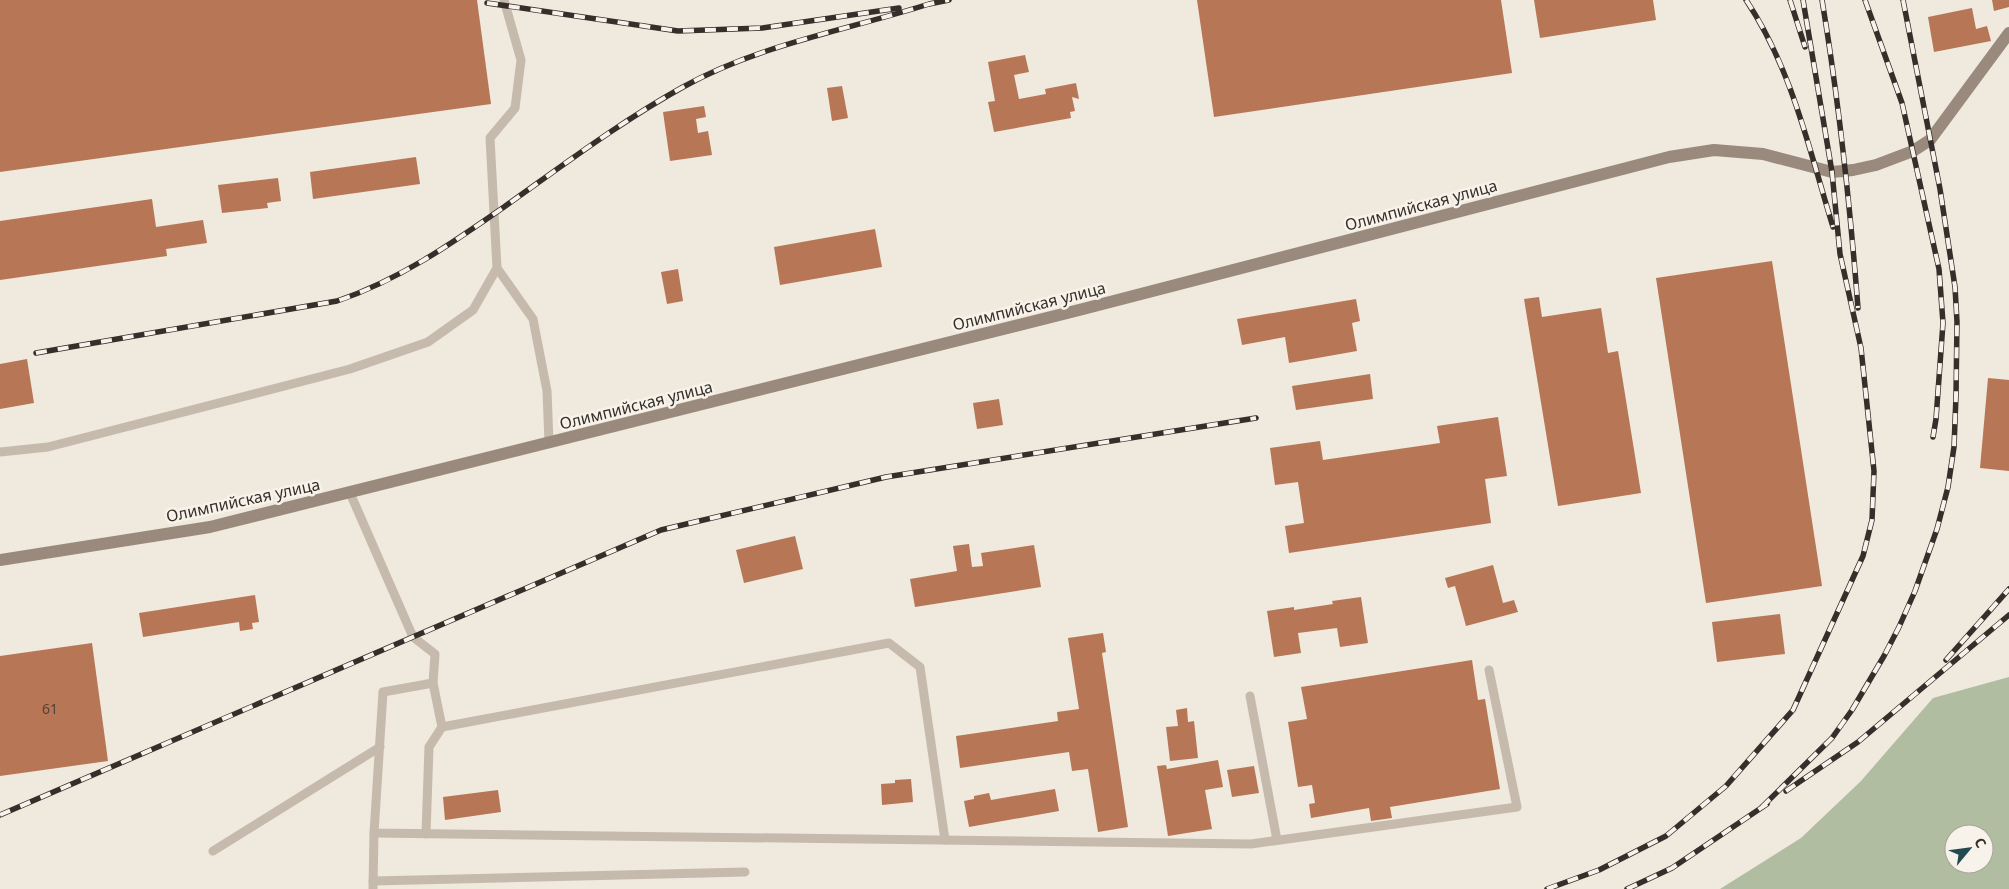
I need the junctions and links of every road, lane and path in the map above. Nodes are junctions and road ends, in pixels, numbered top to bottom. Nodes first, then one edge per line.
1 (504, 0) edge
2 (2009, 33) edge
3 (497, 268) junction
4 (549, 443) junction
5 (0, 452) edge
6 (350, 493) junction
7 (0, 560) edge
8 (1489, 670) dead end
9 (432, 683) junction
10 (1250, 696) dead end
11 (442, 727) junction
12 (380, 747) junction
13 (374, 833) junction
14 (426, 834) junction
15 (945, 840) junction
16 (1277, 840) junction
17 (213, 851) dead end
18 (744, 872) dead end
19 (373, 885) edge

1 - 3 lane
2 - 4 street, Олимпийская улица
3 - 4 lane
3 - 5 lane
4 - 6 street, Олимпийская улица
6 - 7 street, Олимпийская улица
6 - 9 lane
8 - 16 lane
9 - 11 lane
9 - 12 lane
10 - 16 lane
11 - 14 lane
11 - 15 lane
12 - 13 lane
12 - 17 lane
13 - 14 lane
13 - 19 lane
14 - 15 lane
15 - 16 lane
18 - 19 lane

